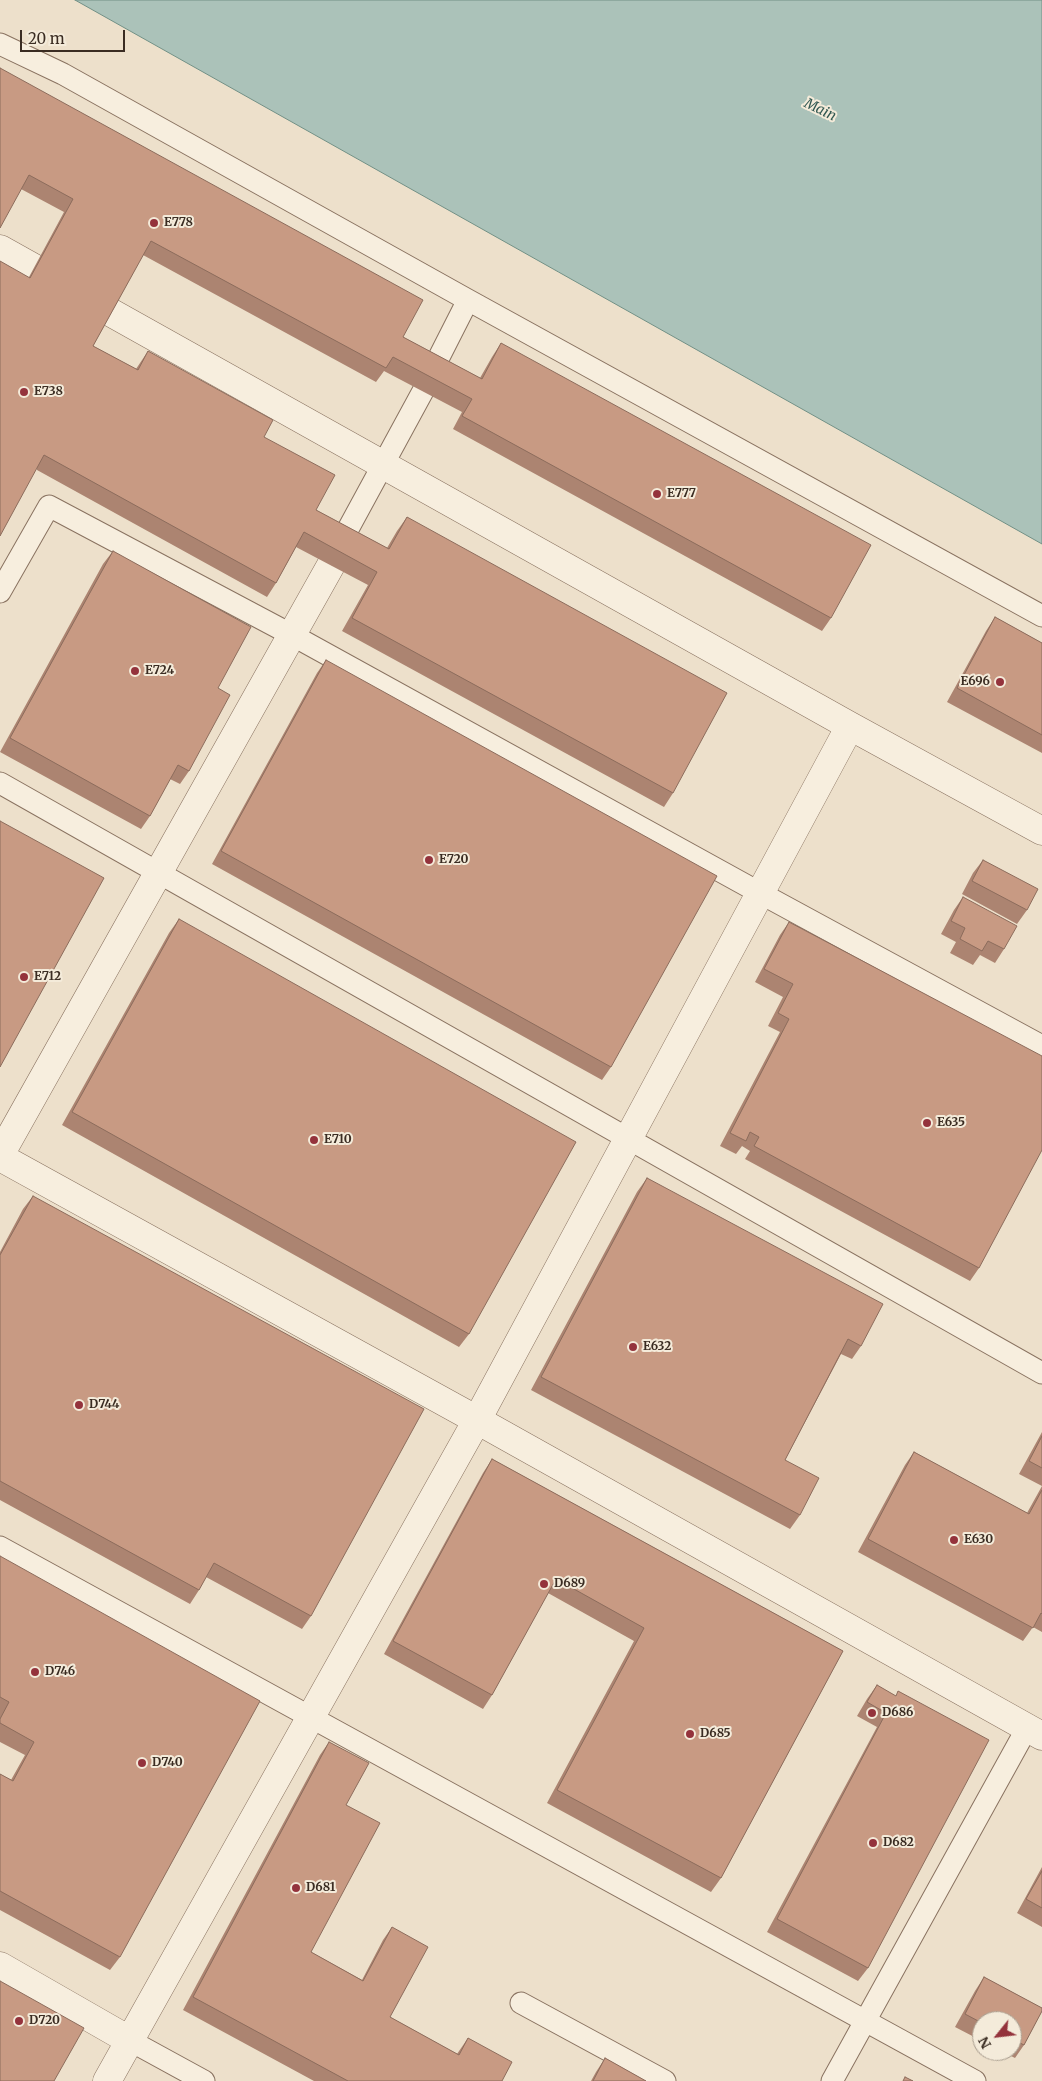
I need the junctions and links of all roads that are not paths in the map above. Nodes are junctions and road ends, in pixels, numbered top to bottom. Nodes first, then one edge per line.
1 (0, 44) edge
2 (0, 249) edge
3 (34, 268) edge
4 (468, 300) junction
5 (110, 312) edge
6 (432, 371) edge
7 (423, 391) edge
8 (384, 465) junction
9 (336, 554) joint
10 (0, 592) edge
11 (1042, 616) edge
12 (292, 635) junction
13 (850, 726) junction
14 (0, 783) edge
15 (1042, 831) edge
16 (158, 872) junction
17 (760, 893) junction
18 (1042, 1046) edge
19 (629, 1138) junction
20 (0, 1156) edge
21 (1042, 1373) edge
22 (477, 1420) junction
23 (0, 1546) edge
24 (310, 1718) junction
25 (1035, 1732) edge
26 (0, 1966) edge
27 (521, 2003) dead end
28 (866, 2022) junction
29 (130, 2040) junction
30 (107, 2081) edge
31 (204, 2081) edge
32 (665, 2081) edge
33 (832, 2081) edge
34 (975, 2081) edge

1 - 4 lane
2 - 3 street
4 - 6 lane
4 - 11 lane
5 - 8 street
7 - 8 lane
8 - 9 lane
8 - 13 street
9 - 12 street
10 - 12 lane
12 - 16 street
12 - 17 lane
13 - 15 street
13 - 17 street
14 - 16 lane
16 - 19 lane
16 - 20 street
17 - 18 lane
17 - 19 street
19 - 21 lane
19 - 22 street
20 - 22 street
22 - 24 street
22 - 25 street
23 - 24 lane
24 - 28 lane
24 - 29 street
25 - 28 lane
26 - 29 street
27 - 32 lane
28 - 33 lane
28 - 34 lane
29 - 30 street
29 - 31 lane

